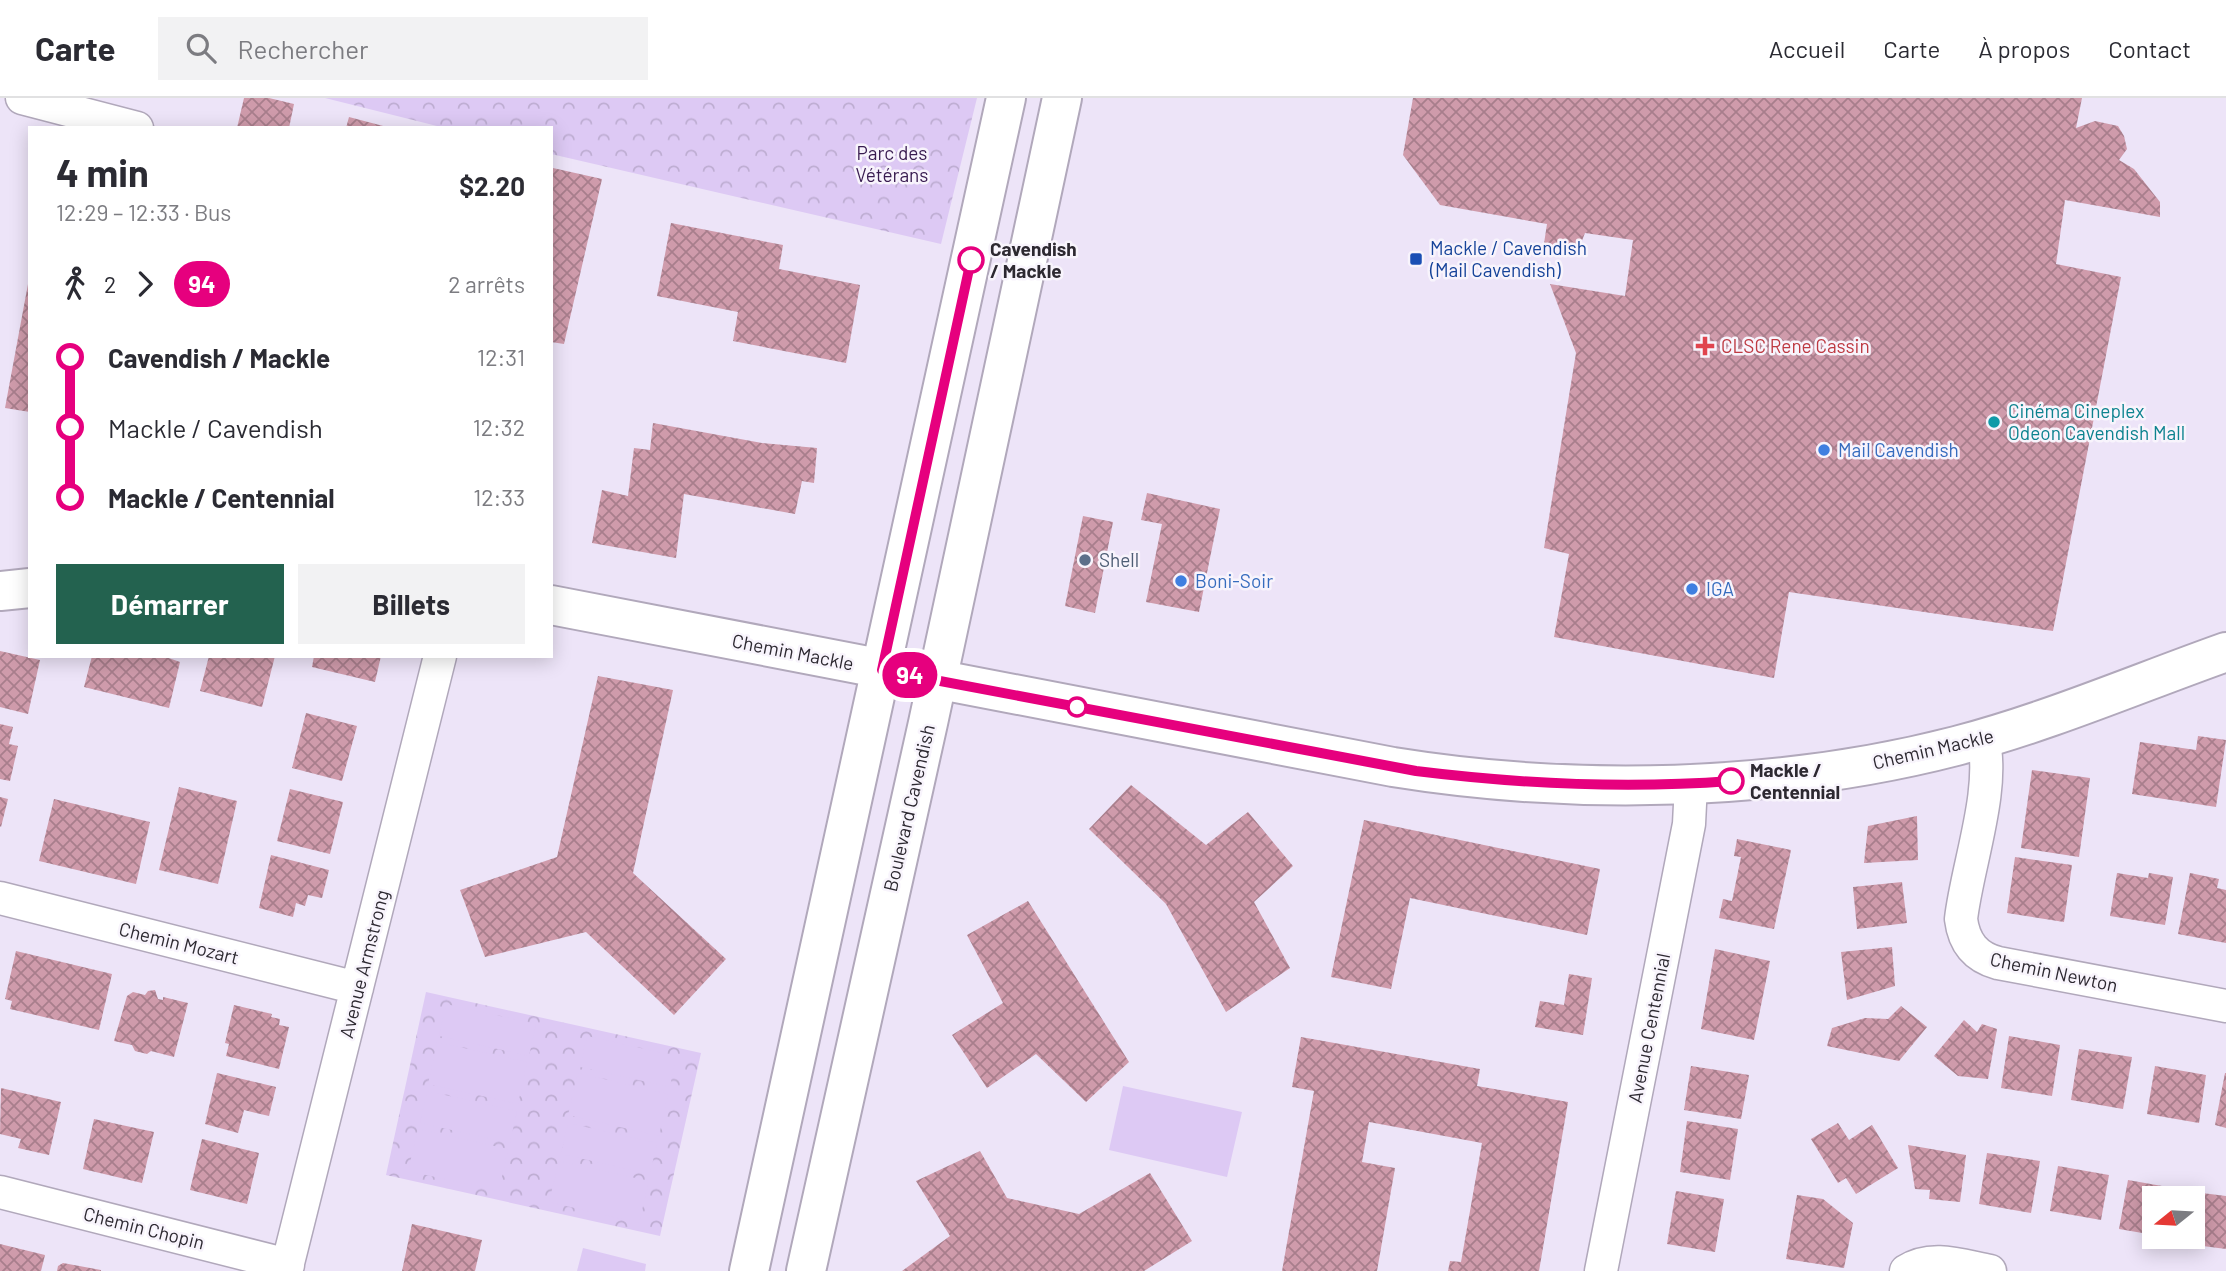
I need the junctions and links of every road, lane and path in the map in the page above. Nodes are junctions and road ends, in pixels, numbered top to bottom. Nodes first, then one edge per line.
1 (22, 98) edge
2 (1006, 98) edge
3 (1062, 98) edge
4 (129, 126) edge
5 (28, 588) edge
6 (0, 591) edge
7 (553, 606) edge
8 (2226, 652) edge
9 (440, 658) edge
10 (882, 670) junction
11 (937, 679) junction
12 (1983, 738) junction
13 (1691, 784) junction
14 (0, 898) edge
15 (357, 988) junction
16 (2226, 1006) edge
17 (0, 1192) edge
18 (287, 1268) edge
19 (749, 1271) edge
20 (806, 1271) edge
21 (1601, 1271) edge
22 (1906, 1271) edge
23 (1990, 1271) edge

1 - 4 street
2 - 10 main road
3 - 11 main road, Boulevard Cavendish
5 - 6 main road
7 - 10 main road, Chemin Mackle
8 - 12 main road, Chemin Mackle
9 - 15 street, Avenue Armstrong
10 - 11 main road, Chemin Mackle
10 - 19 main road
11 - 13 main road, Chemin Mackle
11 - 20 main road, Boulevard Cavendish
12 - 13 main road, Chemin Mackle
12 - 16 street, Chemin Newton
13 - 21 street, Avenue Centennial
14 - 15 street, Chemin Mozart
15 - 18 street, Avenue Armstrong
17 - 18 street, Chemin Chopin
22 - 23 street

